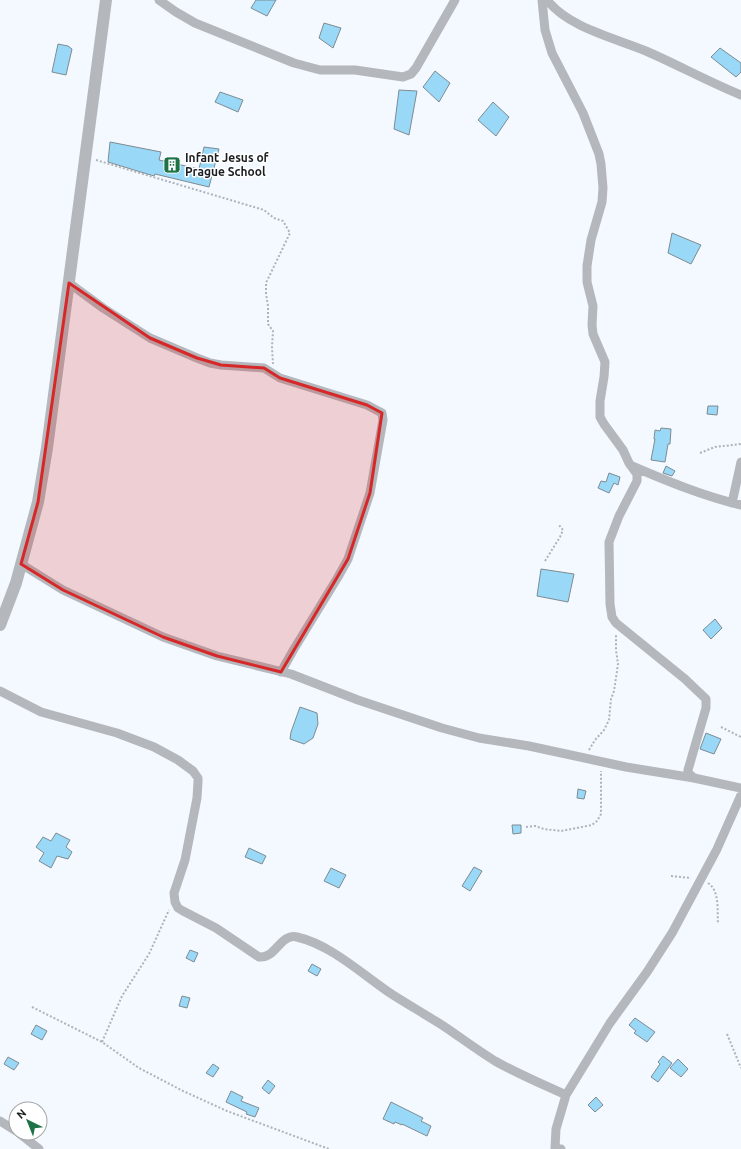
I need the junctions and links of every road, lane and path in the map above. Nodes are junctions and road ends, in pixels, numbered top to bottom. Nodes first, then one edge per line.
1 (106, 0) edge
2 (159, 0) edge
3 (455, 0) edge
4 (542, 0) edge
5 (547, 0) edge
6 (741, 95) edge
7 (85, 156) junction
8 (68, 283) junction
9 (272, 373) junction
10 (741, 444) edge
11 (700, 453) dead end
12 (741, 462) edge
13 (627, 464) junction
14 (736, 504) edge
15 (559, 525) dead end
16 (545, 561) dead end
17 (21, 564) junction
18 (0, 625) edge
19 (617, 625) junction
20 (281, 672) junction
21 (0, 692) edge
22 (721, 727) dead end
23 (741, 737) edge
24 (586, 759) junction
25 (600, 762) junction
26 (694, 778) junction
27 (741, 788) edge
28 (741, 795) edge
29 (526, 826) dead end
30 (174, 899) junction
31 (32, 1007) dead end
32 (727, 1034) dead end
33 (102, 1042) junction
34 (741, 1068) edge
35 (566, 1095) junction
36 (28, 1141) edge
37 (38, 1149) edge
38 (329, 1149) edge
39 (561, 1149) edge

1 - 7 street
2 - 3 street
4 - 13 street
5 - 6 street
7 - 8 street
7 - 9 path
8 - 9 street
8 - 17 street
9 - 20 street
10 - 11 path
12 - 14 street
13 - 14 street
13 - 19 street
15 - 16 path
17 - 18 street
17 - 20 street
19 - 24 path
19 - 26 street
20 - 24 street
21 - 30 street
22 - 23 path
24 - 25 street
25 - 26 street
25 - 29 path
26 - 27 street
28 - 35 street
30 - 33 path
30 - 35 street
31 - 33 path
32 - 34 path
33 - 38 path
35 - 39 street
36 - 37 street

